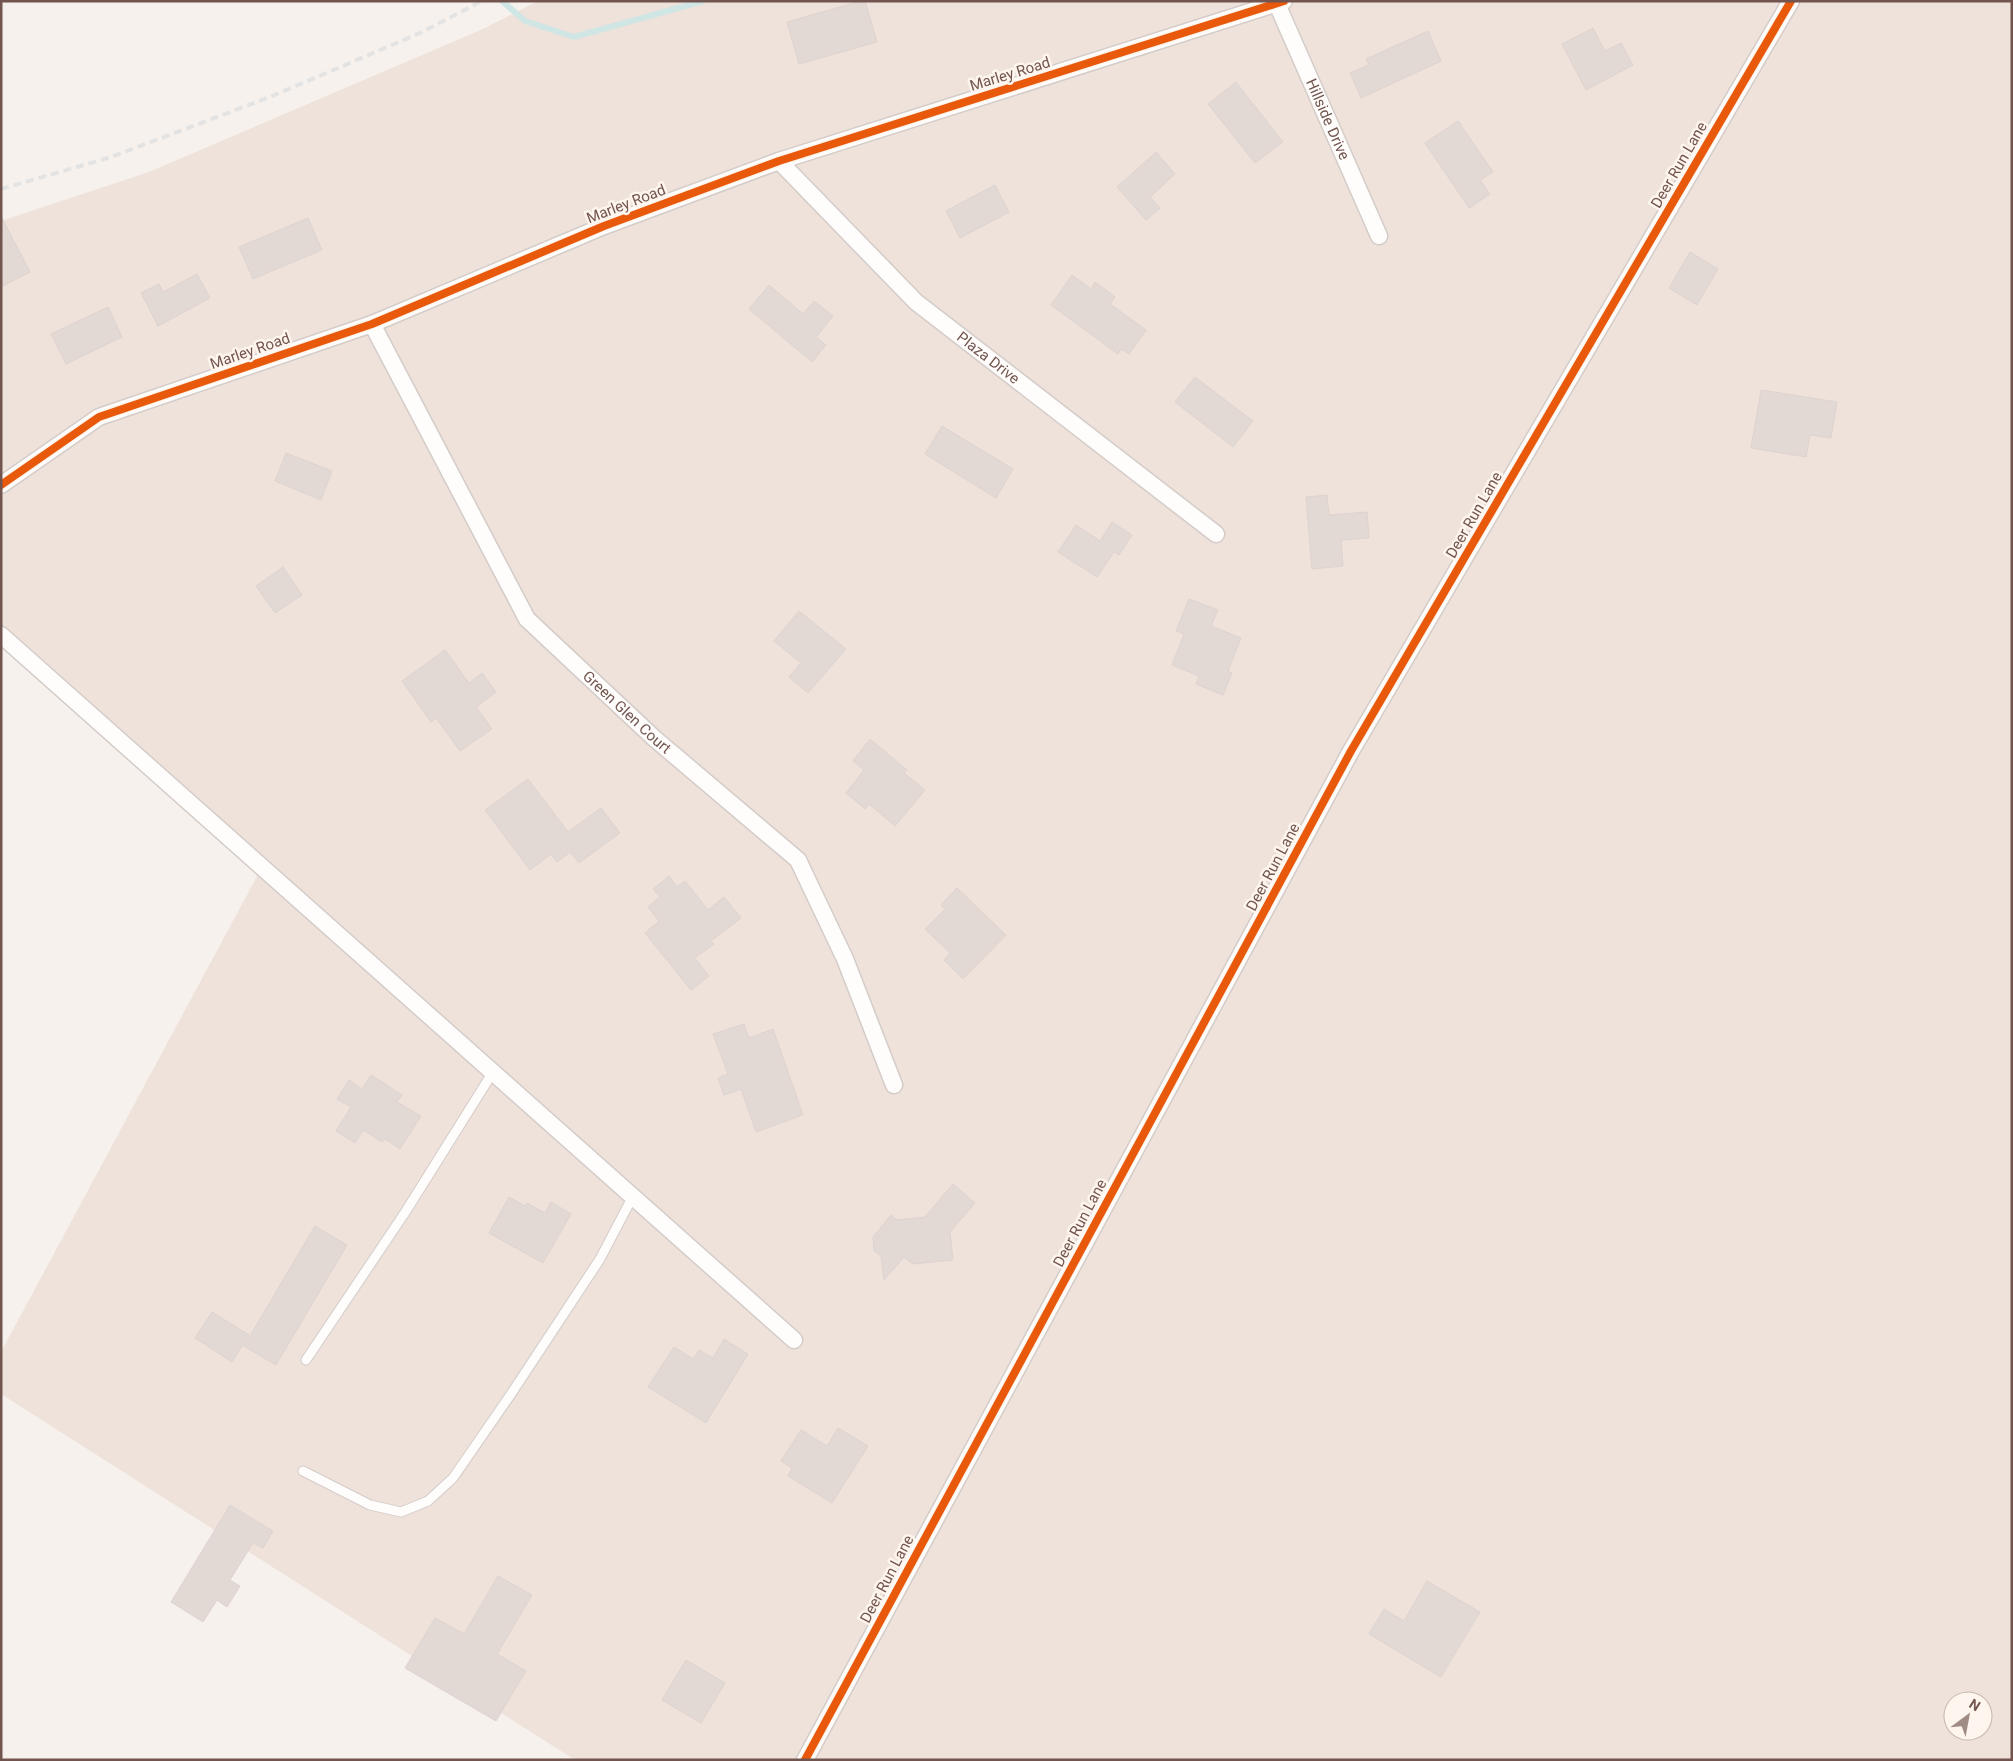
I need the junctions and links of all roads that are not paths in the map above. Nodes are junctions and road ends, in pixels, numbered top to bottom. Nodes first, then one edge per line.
1 (1790, 1) edge
2 (1281, 3) edge
3 (778, 161) junction
4 (1379, 236) dead end
5 (372, 324) junction
6 (1, 486) edge
7 (1216, 534) dead end
8 (1, 635) edge
9 (493, 1072) junction
10 (894, 1085) dead end
11 (633, 1196) junction
12 (794, 1340) dead end
13 (306, 1360) dead end
14 (303, 1470) dead end
15 (805, 1760) edge

1 - 15 street, Deer Run Lane
2 - 3 street, Marley Road
2 - 4 street, Hillside Drive
3 - 5 street, Marley Road
3 - 7 street, Plaza Drive
5 - 6 street, Marley Road
5 - 10 street, Green Glen Court
8 - 9 street
9 - 11 street
9 - 13 lane
11 - 12 street
11 - 14 lane

